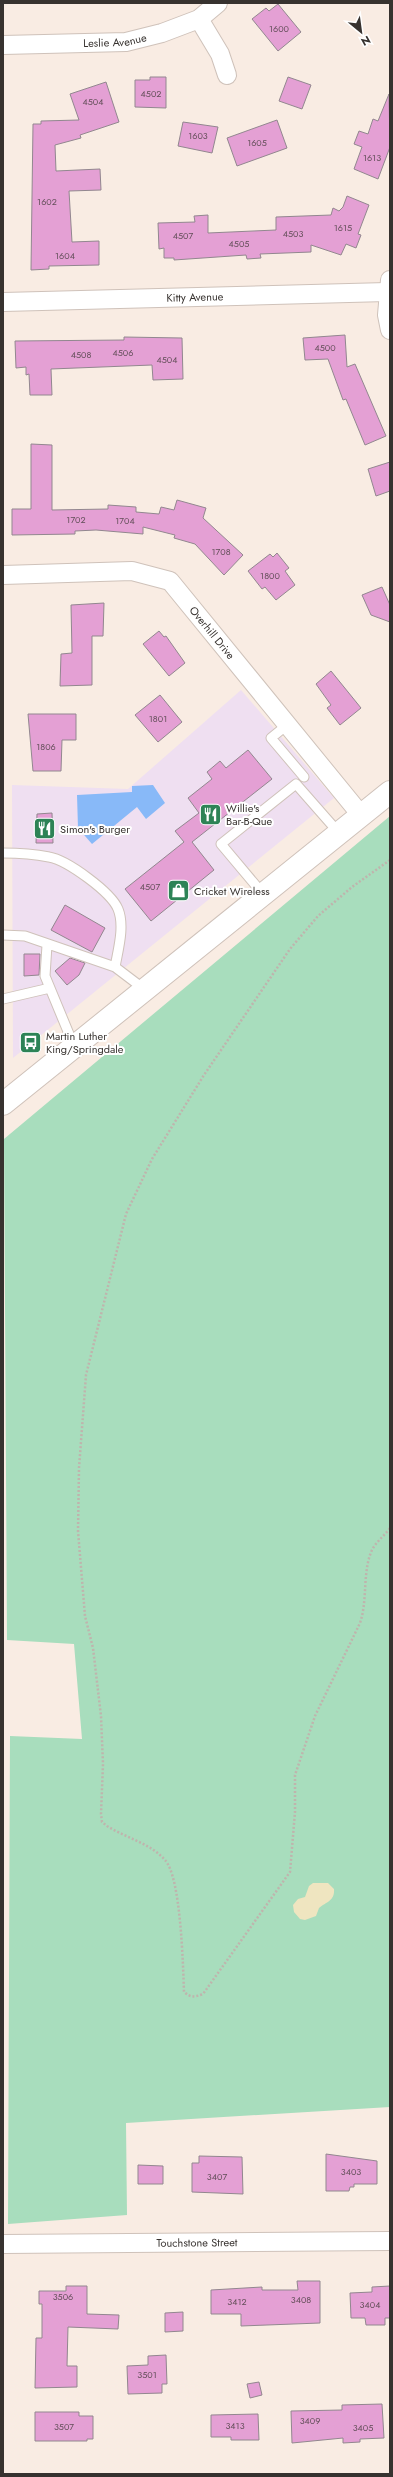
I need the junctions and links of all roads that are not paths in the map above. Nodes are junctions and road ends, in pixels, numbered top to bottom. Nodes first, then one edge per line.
1 (218, 3) edge
2 (199, 19) junction
3 (3, 45) edge
4 (227, 75) dead end
5 (389, 286) edge
6 (3, 302) edge
7 (390, 330) edge
8 (3, 575) edge
9 (312, 771) junction
10 (296, 784) junction
11 (390, 792) edge
12 (361, 815) junction
13 (339, 833) junction
14 (3, 853) edge
15 (263, 894) junction
16 (3, 935) edge
17 (47, 944) junction
18 (116, 967) junction
19 (50, 988) junction
20 (144, 989) junction
21 (3, 999) edge
22 (74, 1046) junction
23 (3, 1104) edge
24 (390, 2242) edge
25 (3, 2244) edge

1 - 2 street, Leslie Avenue
2 - 3 street, Leslie Avenue
2 - 4 street
5 - 6 street, Kitty Avenue
5 - 7 street
8 - 9 street, Overhill Drive
9 - 10 lane
9 - 12 street, Overhill Drive
10 - 13 lane
10 - 15 lane
11 - 12 main road
12 - 13 main road
13 - 15 main road
14 - 18 lane
15 - 20 main road
16 - 17 lane
17 - 18 lane
17 - 19 lane
18 - 20 lane
19 - 21 lane
19 - 22 lane
20 - 22 main road
22 - 23 main road
24 - 25 street, Touchstone Street

